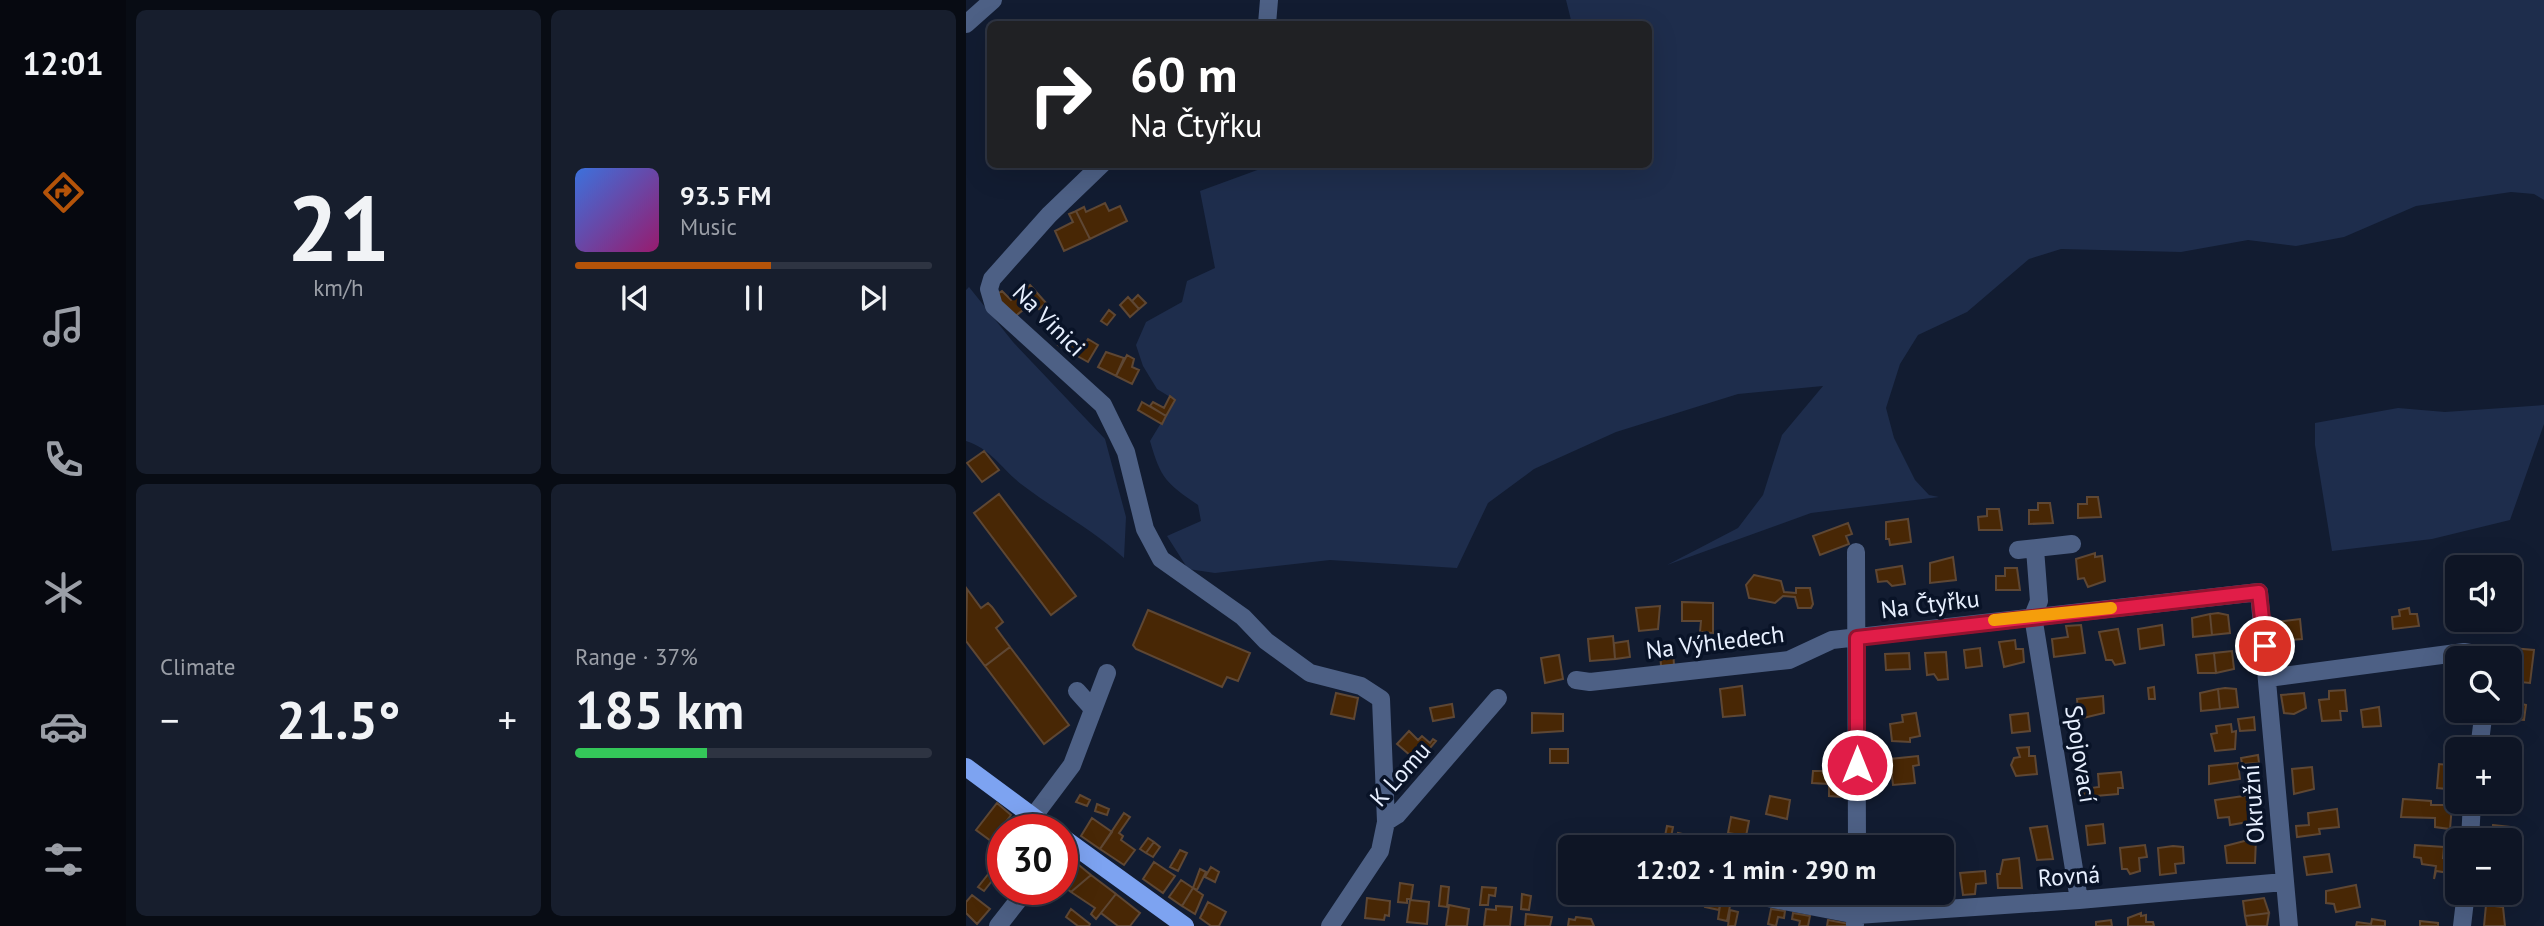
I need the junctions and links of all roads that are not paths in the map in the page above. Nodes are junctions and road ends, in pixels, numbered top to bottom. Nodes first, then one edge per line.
1 (993, 0) edge
2 (1269, 0) edge
3 (1267, 21) edge
4 (966, 24) edge
5 (1098, 168) edge
6 (2071, 544) dead end
7 (1856, 552) dead end
8 (2259, 592) joint
9 (2034, 616) junction
10 (1857, 638) junction
11 (2445, 655) edge
12 (1107, 673) dead end
13 (2268, 678) junction
14 (1576, 680) dead end
15 (1077, 691) dead end
16 (1498, 698) dead end
17 (1093, 709) junction
18 (966, 767) edge
19 (1029, 814) edge
20 (1035, 814) edge
21 (1386, 822) junction
22 (1857, 835) edge
23 (1078, 851) edge
24 (2284, 883) junction
25 (2079, 900) junction
26 (1014, 905) edge
27 (1792, 905) edge
28 (2464, 905) edge
29 (1856, 920) edge
30 (998, 926) edge
31 (1185, 926) edge
32 (1330, 926) edge
33 (2290, 926) edge
34 (2462, 926) edge

1 - 4 street
2 - 3 street
5 - 21 street, Na Vinici
6 - 9 street, Spojovací
7 - 10 street
8 - 9 street, Na Čtyřku
8 - 13 street, Okružní
9 - 10 street, Na Čtyřku
9 - 25 street, Spojovací
10 - 14 street, Na Výhledech
10 - 22 street, Na Čtyřku
11 - 13 street
12 - 17 street
13 - 24 street, Okružní
15 - 17 street
16 - 21 street, K Lomu
17 - 20 street
18 - 19 main road
21 - 32 street, K Lomu
23 - 31 main road
24 - 25 street, Rovná
24 - 33 street, Okružní
25 - 29 street, Rovná
26 - 30 street
27 - 29 street, Rovná
28 - 34 street

